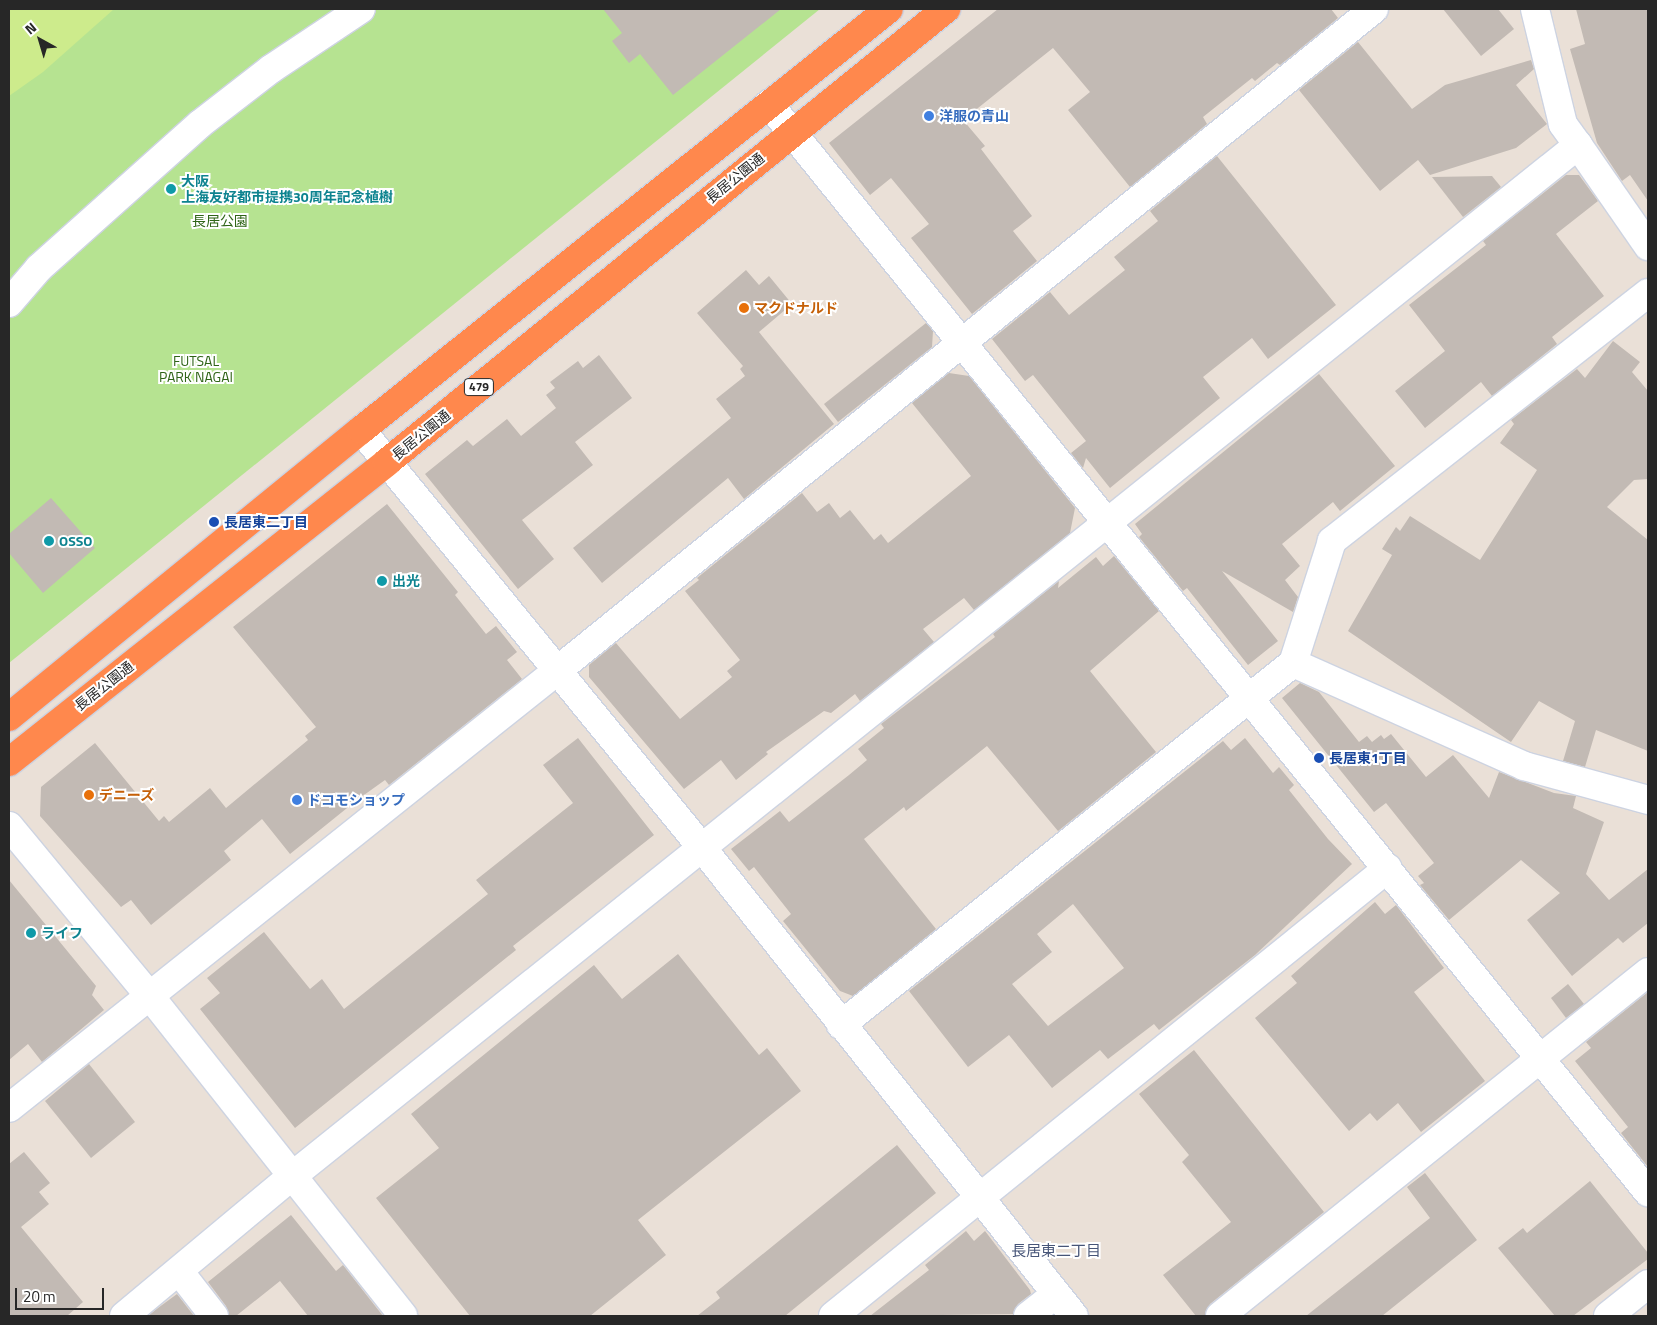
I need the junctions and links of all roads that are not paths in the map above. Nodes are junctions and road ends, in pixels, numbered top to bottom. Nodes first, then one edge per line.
1 (361, 9) edge
2 (889, 9) edge
3 (946, 9) edge
4 (1374, 9) edge
5 (1535, 9) edge
6 (769, 104) junction
7 (792, 131) junction
8 (1578, 145) junction
9 (1648, 246) edge
10 (1648, 293) edge
11 (9, 303) edge
12 (962, 341) junction
13 (361, 430) junction
14 (387, 462) junction
15 (1108, 525) junction
16 (1293, 663) junction
17 (558, 670) junction
18 (1249, 697) junction
19 (9, 717) edge
20 (9, 762) edge
21 (1648, 800) edge
22 (9, 826) edge
23 (703, 849) junction
24 (1388, 868) junction
25 (1648, 972) edge
26 (149, 995) junction
27 (841, 1025) junction
28 (1540, 1059) junction
29 (9, 1108) edge
30 (291, 1177) junction
31 (1648, 1192) edge
32 (980, 1200) junction
33 (179, 1271) junction
34 (1648, 1284) edge
35 (1056, 1294) junction
36 (124, 1316) edge
37 (214, 1316) edge
38 (402, 1316) edge
39 (833, 1316) edge
40 (1028, 1316) edge
41 (1074, 1316) edge
42 (1220, 1316) edge
43 (1608, 1316) edge

1 - 11 street
2 - 6 highway
3 - 7 highway, 長居公園通 / 479
4 - 12 street
5 - 8 street
6 - 7 street
6 - 13 highway
7 - 12 street
7 - 14 highway, 長居公園通 / 479
8 - 9 street
8 - 15 street
10 - 16 street
12 - 15 street
12 - 17 street
13 - 14 street
13 - 19 highway
14 - 17 street
14 - 20 highway, 長居公園通 / 479
15 - 18 street
15 - 23 street
16 - 18 street
16 - 21 street
17 - 23 street
17 - 26 street
18 - 24 street
18 - 27 street
22 - 26 street
23 - 27 street
23 - 30 street
24 - 28 street
24 - 32 street
25 - 28 street
26 - 29 street
26 - 30 street
27 - 32 street
28 - 31 street
28 - 42 street
30 - 33 street
30 - 38 street
32 - 35 street
32 - 39 street
33 - 36 street
33 - 37 street
34 - 43 street
35 - 40 street
35 - 41 street

